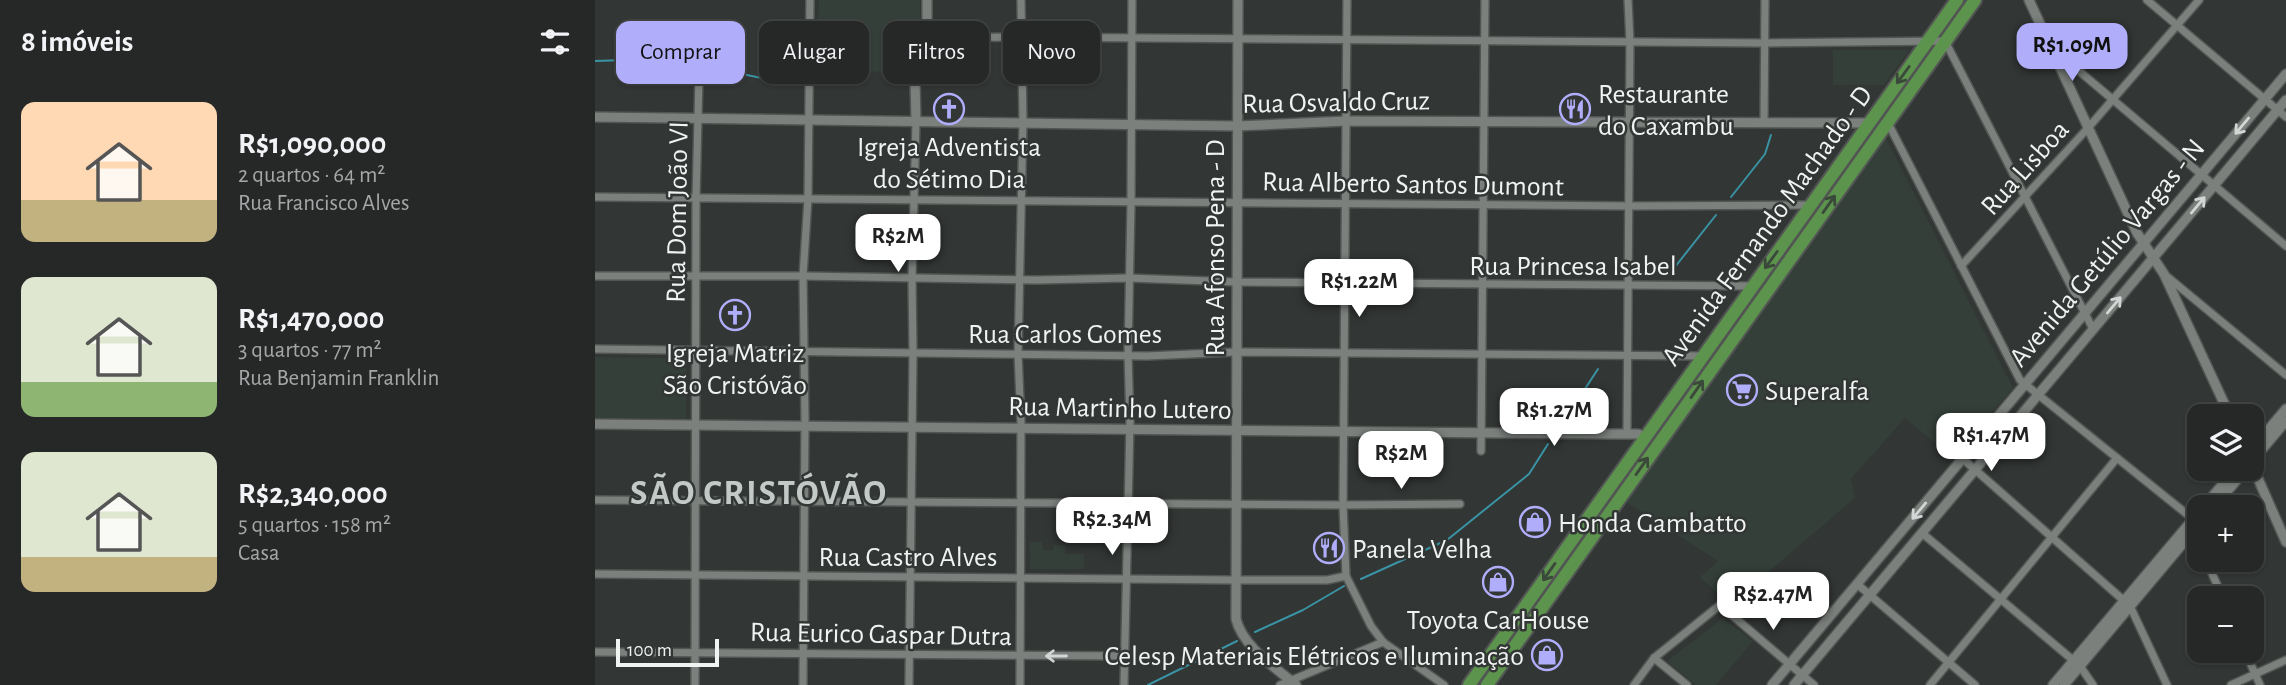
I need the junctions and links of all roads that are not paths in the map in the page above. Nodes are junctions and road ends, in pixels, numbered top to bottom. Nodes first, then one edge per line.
1 (810, 0) edge
2 (927, 0) edge
3 (1021, 0) edge
4 (1132, 0) edge
5 (1238, 0) edge
6 (1347, 0) edge
7 (1485, 0) edge
8 (1628, 0) edge
9 (1765, 0) edge
10 (1957, 0) edge
11 (1975, 0) edge
12 (2029, 0) edge
13 (2147, 0) edge
14 (2199, 0) edge
15 (926, 21) edge
16 (1021, 21) edge
17 (2177, 26) junction
18 (1100, 38) edge
19 (1133, 38) junction
20 (1238, 38) junction
21 (1347, 39) junction
22 (1485, 41) junction
23 (1928, 41) junction
24 (1945, 41) junction
25 (1630, 42) junction
26 (1765, 43) junction
27 (2050, 46) junction
28 (2286, 74) edge
29 (699, 84) edge
30 (915, 84) edge
31 (1022, 84) edge
32 (2113, 99) junction
33 (2264, 100) junction
34 (2286, 100) edge
35 (2278, 110) junction
36 (595, 117) edge
37 (2286, 117) edge
38 (699, 118) junction
39 (809, 120) junction
40 (916, 121) junction
41 (1346, 121) junction
42 (1023, 122) junction
43 (1484, 122) junction
44 (1629, 122) junction
45 (1888, 122) junction
46 (1764, 123) junction
47 (1869, 123) junction
48 (1132, 124) junction
49 (1237, 126) junction
50 (2088, 128) junction
51 (2201, 175) junction
52 (2215, 186) junction
53 (595, 197) edge
54 (2025, 197) junction
55 (696, 199) junction
56 (808, 199) junction
57 (914, 200) junction
58 (1021, 202) junction
59 (1131, 203) junction
60 (1237, 203) junction
61 (1346, 204) junction
62 (1483, 205) junction
63 (1811, 205) junction
64 (1629, 206) junction
65 (2143, 244) junction
66 (2286, 246) edge
67 (2153, 257) junction
68 (1961, 266) junction
69 (2164, 274) junction
70 (595, 276) edge
71 (803, 276) junction
72 (696, 277) junction
73 (912, 278) junction
74 (1128, 278) junction
75 (1019, 279) junction
76 (1237, 282) junction
77 (1345, 284) junction
78 (1483, 285) junction
79 (1628, 286) junction
80 (1752, 286) junction
81 (2084, 314) junction
82 (1731, 316) junction
83 (2093, 329) junction
84 (1727, 348) junction
85 (595, 349) edge
86 (695, 349) junction
87 (804, 351) junction
88 (1236, 352) junction
89 (913, 353) junction
90 (1344, 353) junction
91 (1018, 354) junction
92 (1128, 354) junction
93 (1482, 354) junction
94 (1627, 355) junction
95 (1702, 356) junction
96 (2286, 374) edge
97 (2025, 384) junction
98 (2038, 395) junction
99 (2224, 404) edge
100 (2286, 409) edge
101 (2286, 421) edge
102 (595, 424) edge
103 (696, 425) junction
104 (805, 426) junction
105 (911, 427) junction
106 (1021, 428) junction
107 (1129, 430) junction
108 (1236, 430) junction
109 (1344, 431) junction
110 (1481, 433) junction
111 (1627, 434) junction
112 (2264, 435) edge
113 (1645, 437) junction
114 (1658, 444) junction
115 (2264, 448) edge
116 (1481, 451) dead end
117 (2117, 458) junction
118 (1963, 459) junction
119 (1975, 469) junction
120 (2227, 481) edge
121 (2233, 481) edge
122 (2260, 481) edge
123 (2219, 494) joint
124 (595, 500) edge
125 (697, 501) junction
126 (804, 502) junction
127 (910, 502) junction
128 (1020, 503) junction
129 (1127, 503) junction
130 (1235, 504) junction
131 (1460, 504) dead end
132 (1343, 505) junction
133 (2187, 510) edge
134 (1585, 520) junction
135 (1597, 530) junction
136 (2187, 531) edge
137 (1922, 533) junction
138 (2052, 537) junction
139 (2285, 537) edge
140 (595, 574) edge
141 (696, 575) junction
142 (804, 576) junction
143 (1346, 576) junction
144 (910, 577) junction
145 (1020, 578) junction
146 (1126, 580) junction
147 (1235, 580) junction
148 (1857, 584) junction
149 (1869, 595) junction
150 (2002, 600) junction
151 (2127, 603) junction
152 (1383, 642) junction
153 (595, 652) edge
154 (695, 653) junction
155 (803, 653) junction
156 (909, 654) junction
157 (1020, 656) junction
158 (1125, 656) junction
159 (1654, 658) junction
160 (2286, 660) edge
161 (1949, 663) junction
162 (2077, 663) junction
163 (2250, 663) edge
164 (1789, 664) junction
165 (2255, 674) junction
166 (1802, 675) junction
167 (1293, 683) edge
168 (695, 685) edge
169 (803, 685) edge
170 (909, 685) edge
171 (1020, 685) edge
172 (1124, 685) edge
173 (1280, 685) edge
174 (1444, 685) edge
175 (1469, 685) edge
176 (1487, 685) edge
177 (1634, 685) edge
178 (1686, 685) edge
179 (1772, 685) edge
180 (1794, 685) edge
181 (1814, 685) edge
182 (1930, 685) edge
183 (1975, 685) edge
184 (2053, 685) edge
185 (2064, 685) edge
186 (2094, 685) edge
187 (2167, 685) edge
188 (2231, 685) edge
189 (2260, 685) edge

1 - 39 street
2 - 15 street
3 - 16 street
4 - 19 street
5 - 20 street, Rua Afonso Pena - D
6 - 21 street
7 - 22 street
8 - 25 street
9 - 26 street
10 - 23 main road, Avenida Fernando Machado - D
11 - 24 main road, Avenida Fernando Machado - D
12 - 27 street
13 - 17 street
14 - 17 street, Rua Lisboa
17 - 32 street, Rua Lisboa
17 - 33 street
18 - 19 street
19 - 20 street
19 - 48 street
20 - 21 street
20 - 49 street, Rua Afonso Pena - D
21 - 22 street
21 - 41 street
22 - 25 street
22 - 43 street
23 - 24 street
23 - 26 street
23 -> 47 main road, Avenida Fernando Machado - D
24 - 45 main road, Avenida Fernando Machado - D
24 - 54 street
25 - 26 street
25 - 44 street
26 - 46 street
27 - 32 street
27 - 50 street
28 - 33 street, Avenida Getúlio Vargas - N
29 - 38 street, Rua Dom João VI
30 - 40 street
31 - 42 street
32 - 50 street, Rua Lisboa
32 - 51 street
33 - 35 street
33 -> 51 street, Avenida Getúlio Vargas - N
34 - 35 street, Avenida Getúlio Vargas - N
35 - 37 street
35 - 52 street, Avenida Getúlio Vargas - N
36 - 38 street, Rua Osvaldo Cruz
38 - 39 street, Rua Osvaldo Cruz
38 - 55 street, Rua Dom João VI
39 - 40 street, Rua Osvaldo Cruz
39 - 56 street
40 - 42 street, Rua Osvaldo Cruz
40 - 57 street
41 - 43 street, Rua Osvaldo Cruz
41 - 49 street, Rua Osvaldo Cruz
41 - 61 street
42 - 48 street, Rua Osvaldo Cruz
42 - 58 street
43 - 44 street, Rua Osvaldo Cruz
43 - 62 street
44 - 46 street, Rua Osvaldo Cruz
44 - 64 street
45 - 68 street
84 -> 45 main road, Avenida Fernando Machado - D
46 - 47 street, Rua Osvaldo Cruz
47 - 63 main road, Avenida Fernando Machado - D
48 - 49 street, Rua Osvaldo Cruz
48 - 59 street
49 - 60 street, Rua Afonso Pena - D
50 - 54 street, Rua Lisboa
50 - 65 street
51 - 52 street
51 - 65 street, Avenida Getúlio Vargas - N
52 - 66 street
67 -> 52 street, Avenida Getúlio Vargas - N
53 - 55 street, Rua Alberto Santos Dumont
54 - 68 street, Rua Lisboa
54 - 81 street
55 - 56 street, Rua Alberto Santos Dumont
55 - 72 street, Rua Dom João VI
56 - 57 street, Rua Alberto Santos Dumont
56 - 71 street
57 - 58 street, Rua Alberto Santos Dumont
57 - 73 street
58 - 59 street, Rua Alberto Santos Dumont
58 - 75 street
59 - 60 street, Rua Alberto Santos Dumont
59 - 74 street
60 - 61 street, Rua Alberto Santos Dumont
60 - 76 street, Rua Afonso Pena - D
61 - 62 street, Rua Alberto Santos Dumont
61 - 77 street
62 - 64 street, Rua Alberto Santos Dumont
62 - 78 street
63 - 64 street, Rua Alberto Santos Dumont
63 -> 80 main road, Avenida Fernando Machado - D
64 - 79 street
65 - 67 street
65 - 81 street, Avenida Getúlio Vargas - N
67 - 69 street
83 -> 67 street, Avenida Getúlio Vargas - N
68 - 97 street
69 - 96 street
69 - 99 street
70 - 72 street, Rua Princesa Isabel
71 - 72 street, Rua Princesa Isabel
71 - 73 street, Rua Princesa Isabel
71 - 87 street
72 - 86 street, Rua Dom João VI
73 - 75 street, Rua Princesa Isabel
73 - 89 street
74 - 75 street, Rua Princesa Isabel
74 - 76 street, Rua Princesa Isabel
74 - 92 street
75 - 91 street
76 - 77 street, Rua Princesa Isabel
76 - 88 street, Rua Afonso Pena - D
77 - 78 street, Rua Princesa Isabel
77 - 90 street
78 - 79 street, Rua Princesa Isabel
78 - 93 street
79 - 80 street, Rua Princesa Isabel
79 - 94 street
80 - 82 main road, Avenida Fernando Machado - D
81 - 83 street
81 - 97 street, Avenida Getúlio Vargas - N
82 - 84 main road
82 - 95 main road, Avenida Fernando Machado - D
83 - 98 street, Avenida Getúlio Vargas - N
114 -> 84 main road, Avenida Fernando Machado - D
85 - 86 street, Rua Carlos Gomes
86 - 87 street, Rua Carlos Gomes
86 - 103 street, Rua Dom João VI
87 - 89 street, Rua Carlos Gomes
87 - 104 street
88 - 90 street, Rua Carlos Gomes
88 - 92 street, Rua Carlos Gomes
88 - 108 street, Rua Afonso Pena - D
89 - 91 street, Rua Carlos Gomes
89 - 105 street
90 - 93 street, Rua Carlos Gomes
90 - 109 street
91 - 92 street, Rua Carlos Gomes
91 - 106 street
92 - 107 street
93 - 94 street, Rua Carlos Gomes
93 - 110 street
94 - 95 street, Rua Carlos Gomes
94 - 111 street
95 - 113 main road, Avenida Fernando Machado - D
97 - 98 street
97 - 118 street, Avenida Getúlio Vargas - N
98 - 117 street
98 - 119 street, Avenida Getúlio Vargas - N
100 - 112 street
101 - 115 street
102 - 103 street, Rua Martinho Lutero
103 - 104 street, Rua Martinho Lutero
103 - 125 street, Rua Dom João VI
104 - 105 street, Rua Martinho Lutero
104 - 126 street
105 - 106 street, Rua Martinho Lutero
105 - 127 street
106 - 107 street, Rua Martinho Lutero
106 - 128 street
107 - 108 street, Rua Martinho Lutero
107 - 129 street
108 - 109 street, Rua Martinho Lutero
108 - 130 street, Rua Afonso Pena - D
109 - 110 street, Rua Martinho Lutero
109 - 132 street
110 - 111 street, Rua Martinho Lutero
110 - 116 street
111 - 113 street, Rua Martinho Lutero
113 - 114 main road
113 - 134 main road, Avenida Fernando Machado - D
135 -> 114 main road, Avenida Fernando Machado - D
117 - 133 street
117 - 138 street
118 - 119 street
118 -> 148 street, Avenida Getúlio Vargas - N
119 - 137 street, Avenida Getúlio Vargas - N
119 - 138 street
120 - 123 street
121 - 123 street
122 - 139 street
124 - 125 street
125 - 126 street
125 - 141 street, Rua Dom João VI
126 - 127 street
126 - 142 street
127 - 128 street
127 - 144 street
128 - 129 street
128 - 145 street
129 - 130 street
129 - 146 street
130 - 132 street
130 - 147 street, Rua Afonso Pena - D
131 - 132 street
132 - 143 street
134 - 135 main road
134 -> 175 main road, Avenida Fernando Machado - D
135 - 176 main road, Avenida Fernando Machado - D
136 - 151 street
137 - 149 street, Avenida Getúlio Vargas - N
137 - 150 street
138 - 150 street
138 - 151 street
140 - 141 street, Rua Castro Alves
141 - 142 street, Rua Castro Alves
141 - 154 street, Rua Dom João VI
142 - 144 street, Rua Castro Alves
142 - 155 street
143 - 147 street, Rua Castro Alves
143 - 152 street
144 - 145 street, Rua Castro Alves
144 - 156 street
145 - 146 street, Rua Castro Alves
145 - 157 street
146 - 147 street, Rua Castro Alves
146 - 158 street
147 - 167 street, Rua Afonso Pena - D
148 - 149 street
148 - 164 street, Avenida Getúlio Vargas - N
149 - 161 street
149 - 166 street, Avenida Getúlio Vargas - N
150 - 161 street
150 - 162 street
151 - 162 street
151 - 187 street
152 - 167 street
152 - 174 street
153 - 154 street, Rua Eurico Gaspar Dutra
154 - 155 street, Rua Eurico Gaspar Dutra
154 - 168 street, Rua Dom João VI
155 - 156 street, Rua Eurico Gaspar Dutra
155 - 169 street
156 - 157 street, Rua Eurico Gaspar Dutra
156 - 170 street
158 -> 157 street, Rua Eurico Gaspar Dutra
157 - 171 street
158 - 172 street
159 - 164 street
159 - 177 street
159 - 178 street
160 - 165 street
161 - 182 street
161 - 183 street
162 - 184 street
162 - 185 street
162 - 186 street
163 - 165 street
164 - 166 street
164 - 179 street, Avenida Getúlio Vargas - N
165 - 188 street
165 - 189 street
166 - 180 street, Avenida Getúlio Vargas - N
166 - 181 street
167 - 173 street

